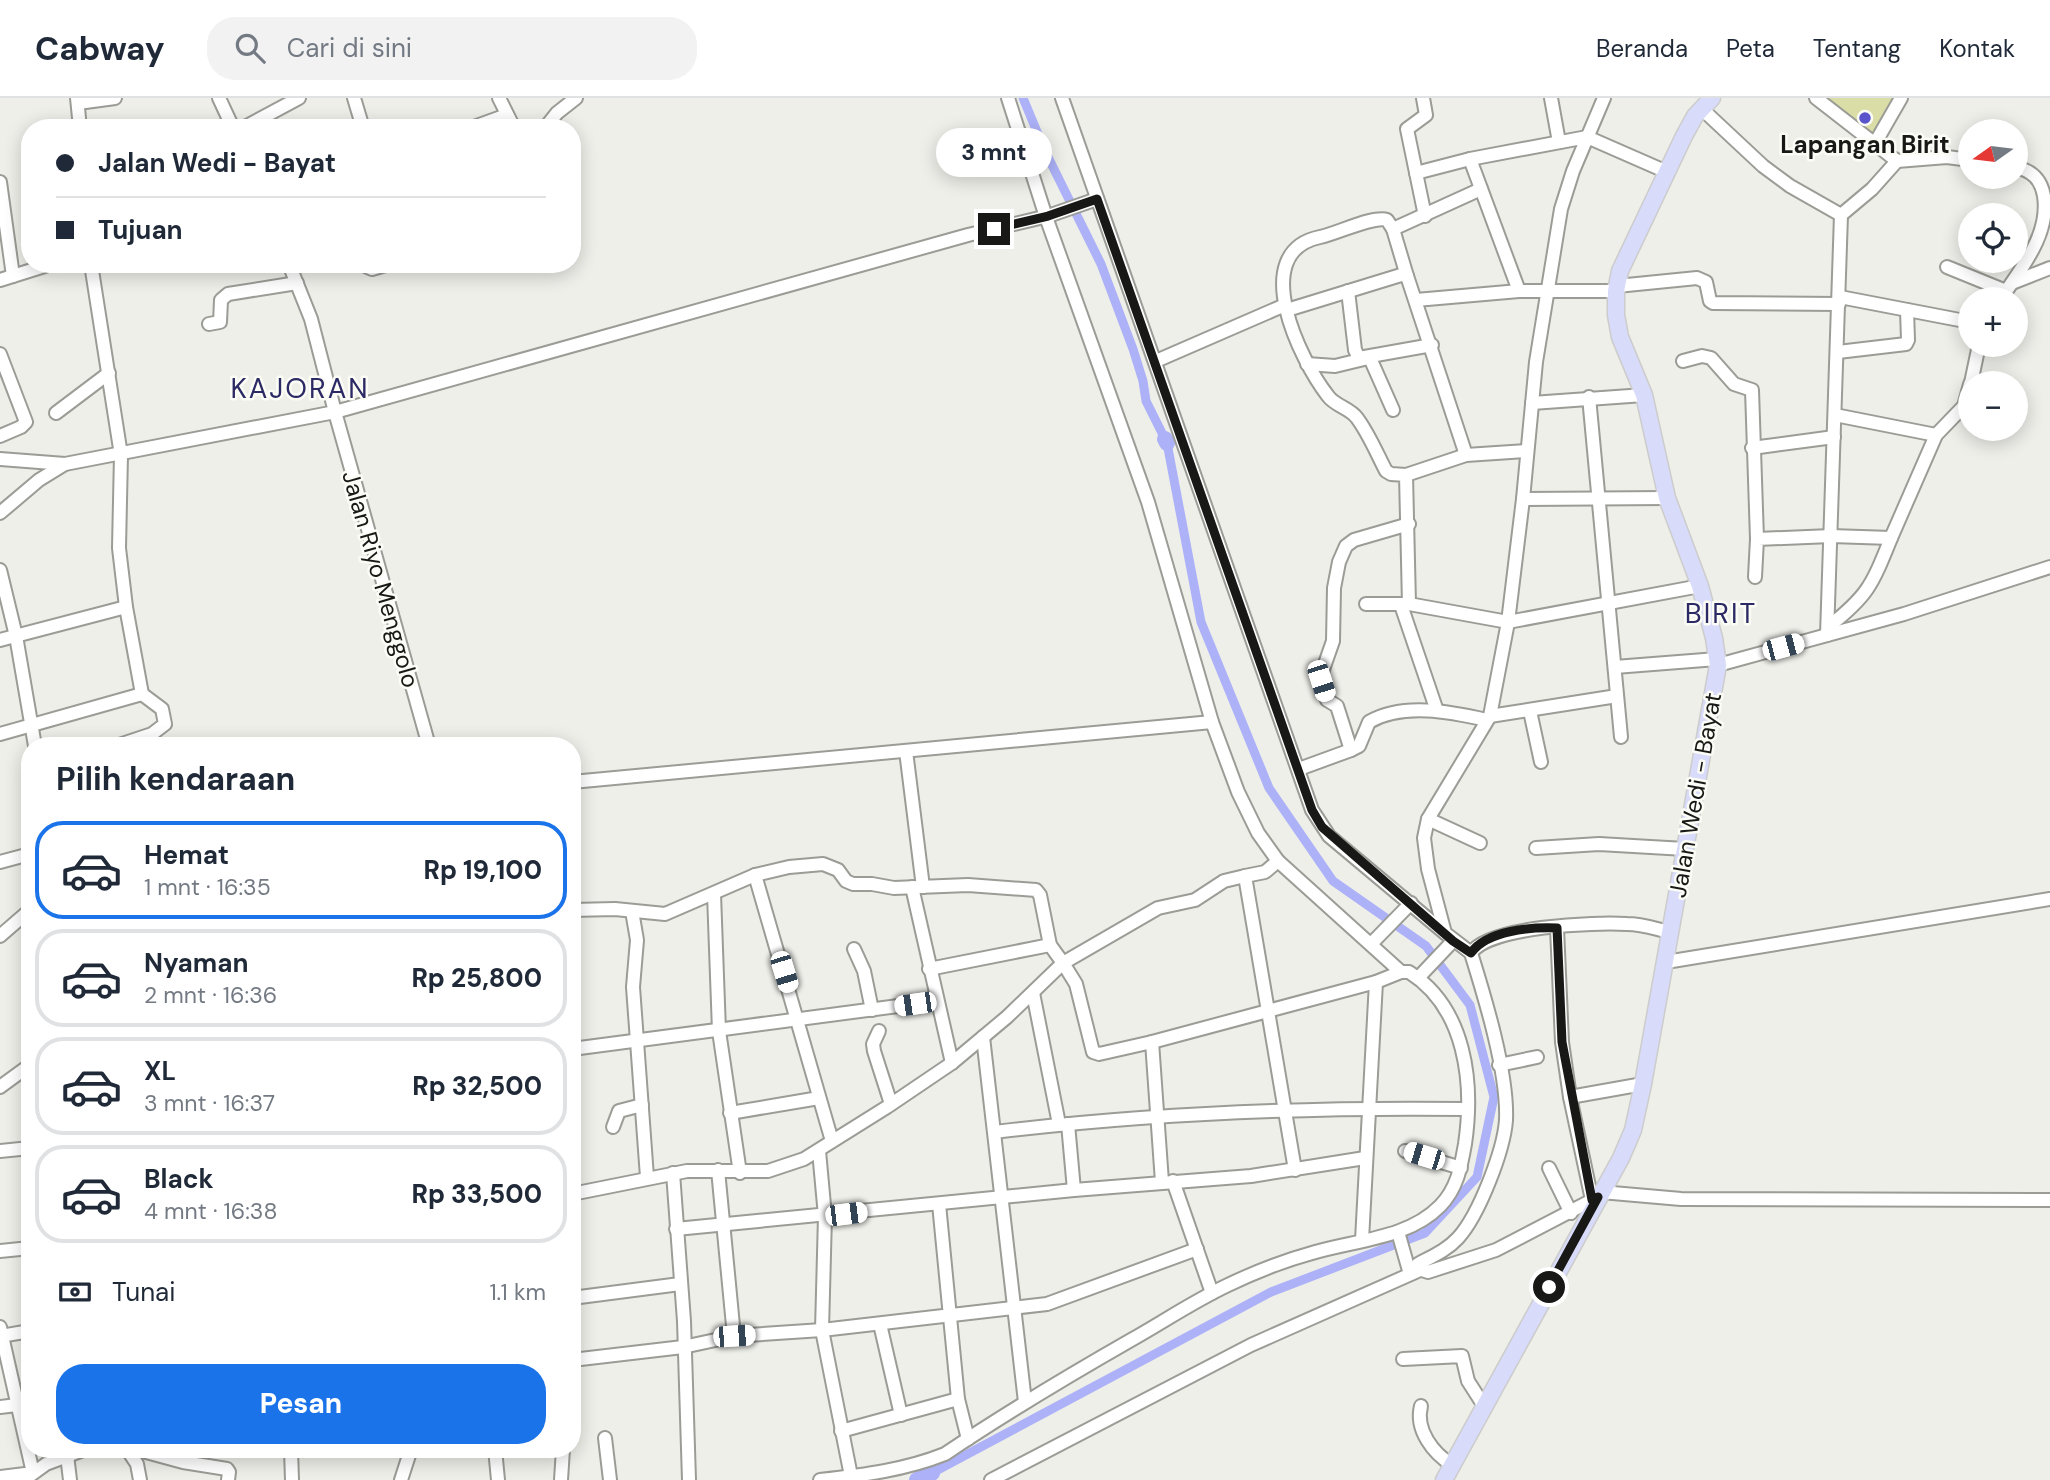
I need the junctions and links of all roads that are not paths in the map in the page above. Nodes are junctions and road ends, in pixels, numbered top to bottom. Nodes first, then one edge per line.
1 (115, 98) edge
2 (219, 98) edge
3 (299, 98) edge
4 (354, 98) edge
5 (499, 98) edge
6 (576, 98) edge
7 (1008, 98) edge
8 (1062, 98) edge
9 (1423, 98) edge
10 (1551, 98) edge
11 (1604, 98) edge
12 (1816, 98) edge
13 (1901, 98) edge
14 (82, 102) edge
15 (1707, 104) edge
16 (507, 115) junction
17 (229, 119) edge
18 (260, 119) edge
19 (360, 119) edge
20 (496, 119) edge
21 (509, 119) edge
22 (552, 119) edge
23 (1587, 137) junction
24 (1559, 142) junction
25 (1874, 145) junction
26 (1958, 158) edge
27 (1470, 159) junction
28 (1897, 161) junction
29 (2028, 171) edge
30 (1667, 172) junction
31 (1416, 173) junction
32 (0, 182) edge
33 (1481, 189) junction
34 (1095, 199) junction
35 (1841, 215) junction
36 (1426, 216) junction
37 (1047, 217) junction
38 (1393, 229) junction
39 (1947, 267) dead end
40 (2050, 268) edge
41 (92, 273) edge
42 (293, 273) edge
43 (1406, 276) junction
44 (6, 278) edge
45 (297, 283) junction
46 (1996, 287) edge
47 (2008, 287) edge
48 (2014, 287) edge
49 (1616, 288) junction
50 (1348, 291) junction
51 (1546, 291) junction
52 (1520, 292) junction
53 (1416, 300) junction
54 (1840, 300) junction
55 (1286, 308) junction
56 (1907, 310) junction
57 (1958, 320) edge
58 (209, 324) dead end
59 (1432, 345) junction
60 (1838, 352) junction
61 (0, 354) edge
62 (1367, 358) junction
63 (1156, 361) junction
64 (1683, 361) dead end
65 (1307, 364) junction
66 (109, 373) junction
67 (1644, 395) junction
68 (1589, 397) junction
69 (1532, 403) junction
70 (1393, 410) dead end
71 (335, 412) junction
72 (1958, 412) edge
73 (56, 413) dead end
74 (1835, 415) junction
75 (1936, 435) junction
76 (0, 436) edge
77 (1835, 437) junction
78 (1752, 448) junction
79 (1527, 452) junction
80 (1466, 455) junction
81 (115, 456) junction
82 (0, 459) edge
83 (65, 464) junction
84 (1406, 475) junction
85 (1599, 498) junction
86 (1667, 498) junction
87 (1523, 499) junction
88 (0, 513) edge
89 (1409, 524) junction
90 (1831, 536) junction
91 (1757, 538) junction
92 (1891, 538) junction
93 (2050, 567) edge
94 (0, 570) edge
95 (1755, 578) dead end
96 (1700, 586) junction
97 (1610, 601) junction
98 (1366, 604) dead end
99 (1405, 605) junction
100 (126, 607) junction
101 (1508, 622) junction
102 (1827, 631) junction
103 (16, 636) junction
104 (0, 640) edge
105 (1717, 662) junction
106 (1615, 667) junction
107 (142, 694) junction
108 (1617, 696) junction
109 (1437, 710) junction
110 (1530, 711) junction
111 (1489, 718) junction
112 (1212, 722) junction
113 (31, 726) junction
114 (0, 734) edge
115 (33, 737) edge
116 (143, 737) edge
117 (426, 737) edge
118 (1620, 737) dead end
119 (1351, 750) junction
120 (906, 751) junction
121 (1541, 762) dead end
122 (1299, 769) junction
123 (581, 781) edge
124 (1428, 820) junction
125 (1480, 844) dead end
126 (1536, 848) dead end
127 (1685, 849) junction
128 (21, 856) edge
129 (1278, 861) junction
130 (0, 862) edge
131 (755, 875) junction
132 (1245, 876) junction
133 (917, 887) junction
134 (714, 894) junction
135 (2050, 899) edge
136 (1410, 904) junction
137 (581, 910) edge
138 (632, 911) junction
139 (21, 918) edge
140 (1557, 928) junction
141 (1670, 932) junction
142 (0, 936) edge
143 (1449, 939) junction
144 (1373, 943) junction
145 (1050, 945) junction
146 (854, 949) dead end
147 (1471, 953) junction
148 (1666, 962) junction
149 (1063, 963) junction
150 (929, 969) junction
151 (1401, 972) junction
152 (1420, 975) junction
153 (1376, 982) junction
154 (1033, 993) junction
155 (936, 1001) junction
156 (872, 1010) junction
157 (1266, 1010) junction
158 (799, 1020) junction
159 (719, 1031) junction
160 (879, 1031) dead end
161 (983, 1037) junction
162 (635, 1041) junction
163 (1152, 1042) junction
164 (581, 1048) edge
165 (1537, 1057) dead end
166 (952, 1063) junction
167 (1499, 1065) junction
168 (21, 1072) edge
169 (1643, 1084) junction
170 (0, 1087) edge
171 (1570, 1097) junction
172 (819, 1098) junction
173 (891, 1104) junction
174 (642, 1105) junction
175 (1371, 1108) junction
176 (1468, 1109) junction
177 (1286, 1112) junction
178 (730, 1113) junction
179 (1159, 1115) junction
180 (1063, 1124) junction
181 (613, 1127) dead end
182 (995, 1132) junction
183 (832, 1141) junction
184 (21, 1149) edge
185 (1405, 1150) dead end
186 (819, 1151) junction
187 (0, 1152) edge
188 (1365, 1158) junction
189 (1461, 1168) junction
190 (1549, 1168) dead end
191 (718, 1170) junction
192 (1295, 1170) junction
193 (673, 1173) junction
194 (740, 1173) junction
195 (647, 1177) junction
196 (1168, 1181) junction
197 (1074, 1190) junction
198 (581, 1192) edge
199 (1002, 1197) junction
200 (1597, 1197) junction
201 (2050, 1200) edge
202 (939, 1204) junction
203 (1571, 1213) junction
204 (825, 1216) junction
205 (724, 1226) junction
206 (676, 1229) junction
207 (1398, 1233) junction
208 (1362, 1240) junction
209 (21, 1249) edge
210 (1197, 1249) junction
211 (0, 1251) edge
212 (1412, 1269) junction
213 (680, 1284) junction
214 (1212, 1293) junction
215 (581, 1297) edge
216 (1013, 1310) junction
217 (951, 1316) junction
218 (880, 1324) junction
219 (822, 1330) junction
220 (21, 1332) edge
221 (1, 1333) edge
222 (734, 1336) junction
223 (684, 1347) junction
224 (581, 1359) edge
225 (1403, 1359) dead end
226 (958, 1399) junction
227 (1025, 1402) junction
228 (16, 1405) junction
229 (1421, 1406) dead end
230 (1484, 1406) junction
231 (0, 1407) edge
232 (901, 1415) junction
233 (841, 1431) junction
234 (21, 1432) edge
235 (605, 1438) dead end
236 (968, 1439) junction
237 (26, 1458) edge
238 (62, 1458) edge
239 (67, 1458) edge
240 (133, 1458) edge
241 (193, 1458) edge
242 (291, 1458) edge
243 (408, 1458) edge
244 (496, 1458) edge
245 (562, 1458) edge
246 (1448, 1473) edge
247 (29, 1476) edge
248 (851, 1476) junction
249 (0, 1477) edge
250 (70, 1480) edge
251 (140, 1480) edge
252 (228, 1480) edge
253 (292, 1480) edge
254 (401, 1480) edge
255 (498, 1480) edge
256 (561, 1480) edge
257 (610, 1480) edge
258 (689, 1480) edge
259 (820, 1480) edge
260 (991, 1480) edge

1 - 14 street
2 - 17 street
3 - 18 street
4 - 19 street
5 - 16 street
6 - 22 street
7 - 37 street
8 - 34 street
9 - 31 street
10 - 24 street
11 - 23 street
12 - 25 street
13 - 25 street
15 - 30 main road, Jalan Wedi - Bayat
15 - 35 street
16 - 20 street
16 - 21 street
23 - 24 street
23 - 30 street
23 - 51 street
24 - 27 street
25 - 28 street
26 - 28 street
27 - 31 street
27 - 33 street
28 - 35 street
29 - 47 street
30 - 49 main road, Jalan Wedi - Bayat
31 - 36 street
32 - 44 street
33 - 36 street
33 - 52 street
34 - 37 street
34 - 63 street
35 - 54 street
36 - 38 street
37 - 71 street
37 - 112 street
38 - 43 street
38 - 55 street
39 - 46 street
40 - 48 street
41 - 66 street
42 - 45 street, Jalan Riyo Menggolo
43 - 50 street
43 - 53 street
45 - 58 street
45 - 71 street, Jalan Riyo Menggolo
49 - 51 street
49 - 54 street
49 - 67 main road, Jalan Wedi - Bayat
50 - 55 street
50 - 62 street
51 - 52 street
51 - 69 street
52 - 53 street
53 - 59 street
54 - 56 street
54 - 60 street
55 - 63 street
55 - 65 street
56 - 57 street
56 - 60 street
59 - 62 street
59 - 80 street
60 - 74 street
61 - 76 street
62 - 65 street
62 - 70 street
63 - 122 street
64 - 78 street
65 - 84 street
66 - 73 street
66 - 81 street
67 - 68 street
67 - 86 main road, Jalan Wedi - Bayat
68 - 69 street
68 - 85 street
69 - 79 street
71 - 81 street
71 - 117 street, Jalan Riyo Menggolo
72 - 75 street
74 - 75 street
74 - 77 street
75 - 92 street
77 - 78 street
77 - 90 street
78 - 91 street
79 - 80 street
79 - 87 street
80 - 84 street
81 - 83 street
81 - 100 street
82 - 83 street
83 - 88 street
84 - 89 street
85 - 86 street
85 - 87 street
85 - 97 street
86 - 96 main road, Jalan Wedi - Bayat
87 - 101 street
89 - 99 street
89 - 119 street
90 - 91 street
90 - 92 street
90 - 102 street
91 - 95 street
92 - 102 street
93 - 102 street
94 - 103 street
96 - 97 street
96 - 105 main road, Jalan Wedi - Bayat
97 - 101 street
97 - 106 street
98 - 99 street
99 - 101 street
99 - 109 street
100 - 103 street
100 - 107 street
101 - 111 street
102 - 105 street
103 - 104 street
103 - 113 street
105 - 106 street
105 - 127 main road, Jalan Wedi - Bayat
106 - 108 street
107 - 113 street
107 - 116 street
108 - 110 street
108 - 118 street
109 - 111 street
109 - 119 street
110 - 111 street
110 - 121 street
111 - 124 street
112 - 120 street
112 - 129 street
113 - 114 street
113 - 115 street
119 - 122 street
120 - 123 street
120 - 133 street
122 - 136 street
124 - 125 street
124 - 143 street
126 - 127 street
127 - 141 main road, Jalan Wedi - Bayat
128 - 130 street
129 - 132 street
129 - 144 street
131 - 133 street
131 - 134 street
131 - 158 street
132 - 149 street
132 - 157 street
133 - 145 street
133 - 150 street
134 - 138 street
134 - 159 street
135 - 148 street
136 - 143 street
136 - 144 street
137 - 138 street
138 - 162 street
139 - 142 street
140 - 141 street
140 - 147 street
140 - 171 street
141 - 148 main road, Jalan Wedi - Bayat
143 - 147 street
143 - 152 street
144 - 151 street
145 - 149 street
145 - 150 street
146 - 156 street
147 - 167 street
148 - 169 main road, Jalan Wedi - Bayat
149 - 154 street
149 - 163 street
150 - 155 street
151 - 152 street
151 - 153 street
152 - 176 street
153 - 157 street
153 - 175 street
154 - 161 street
154 - 180 street
155 - 156 street
155 - 166 street
156 - 158 street
157 - 163 street
157 - 177 street
158 - 159 street
158 - 172 street
159 - 162 street
159 - 178 street
160 - 173 street
161 - 166 street
161 - 182 street
162 - 164 street
162 - 174 street
163 - 179 street
165 - 167 street
166 - 173 street
167 - 212 street
168 - 170 street
169 - 171 street
169 - 200 main road, Jalan Wedi - Bayat
171 - 200 street
172 - 178 street
172 - 183 street
173 - 183 street
174 - 181 street
174 - 195 street
175 - 176 street
175 - 177 street
175 - 188 street
176 - 189 street
177 - 179 street
177 - 192 street
178 - 194 street
179 - 180 street
179 - 196 street
180 - 182 street
180 - 197 street
182 - 199 street
183 - 186 street
184 - 187 street
185 - 189 street
186 - 194 street
186 - 204 street
188 - 192 street
188 - 208 street
189 - 207 street
190 - 203 street
191 - 193 street
191 - 194 street
191 - 205 street
192 - 196 street
193 - 195 street
193 - 206 street
195 - 198 street
196 - 197 street
196 - 210 street
197 - 199 street
199 - 202 street
199 - 216 street
200 - 201 street
200 - 203 street
200 - 230 main road, Jalan Wedi - Bayat
202 - 204 street
202 - 217 street
203 - 212 street
204 - 205 street
204 - 219 street
205 - 206 street
205 - 222 street
206 - 213 street
207 - 208 street
207 - 212 street
208 - 214 street
209 - 211 street
210 - 214 street
210 - 216 street
212 - 260 street
213 - 215 street
213 - 223 street
214 - 227 street
216 - 217 street
216 - 227 street
217 - 218 street
217 - 226 street
218 - 219 street
218 - 232 street
219 - 222 street
219 - 233 street
220 - 221 street
221 - 228 street
222 - 223 street
223 - 224 street
223 - 258 street
225 - 230 street
226 - 232 street
226 - 236 street
227 - 236 street
228 - 231 street
228 - 234 street
229 - 246 street
230 - 246 main road, Jalan Wedi - Bayat
232 - 233 street
233 - 248 street
235 - 257 street
236 - 248 street
237 - 247 street
238 - 247 street
239 - 250 street
240 - 251 street
241 - 252 street
242 - 253 street
243 - 254 street
244 - 255 street
245 - 256 street
247 - 249 street
248 - 259 street

